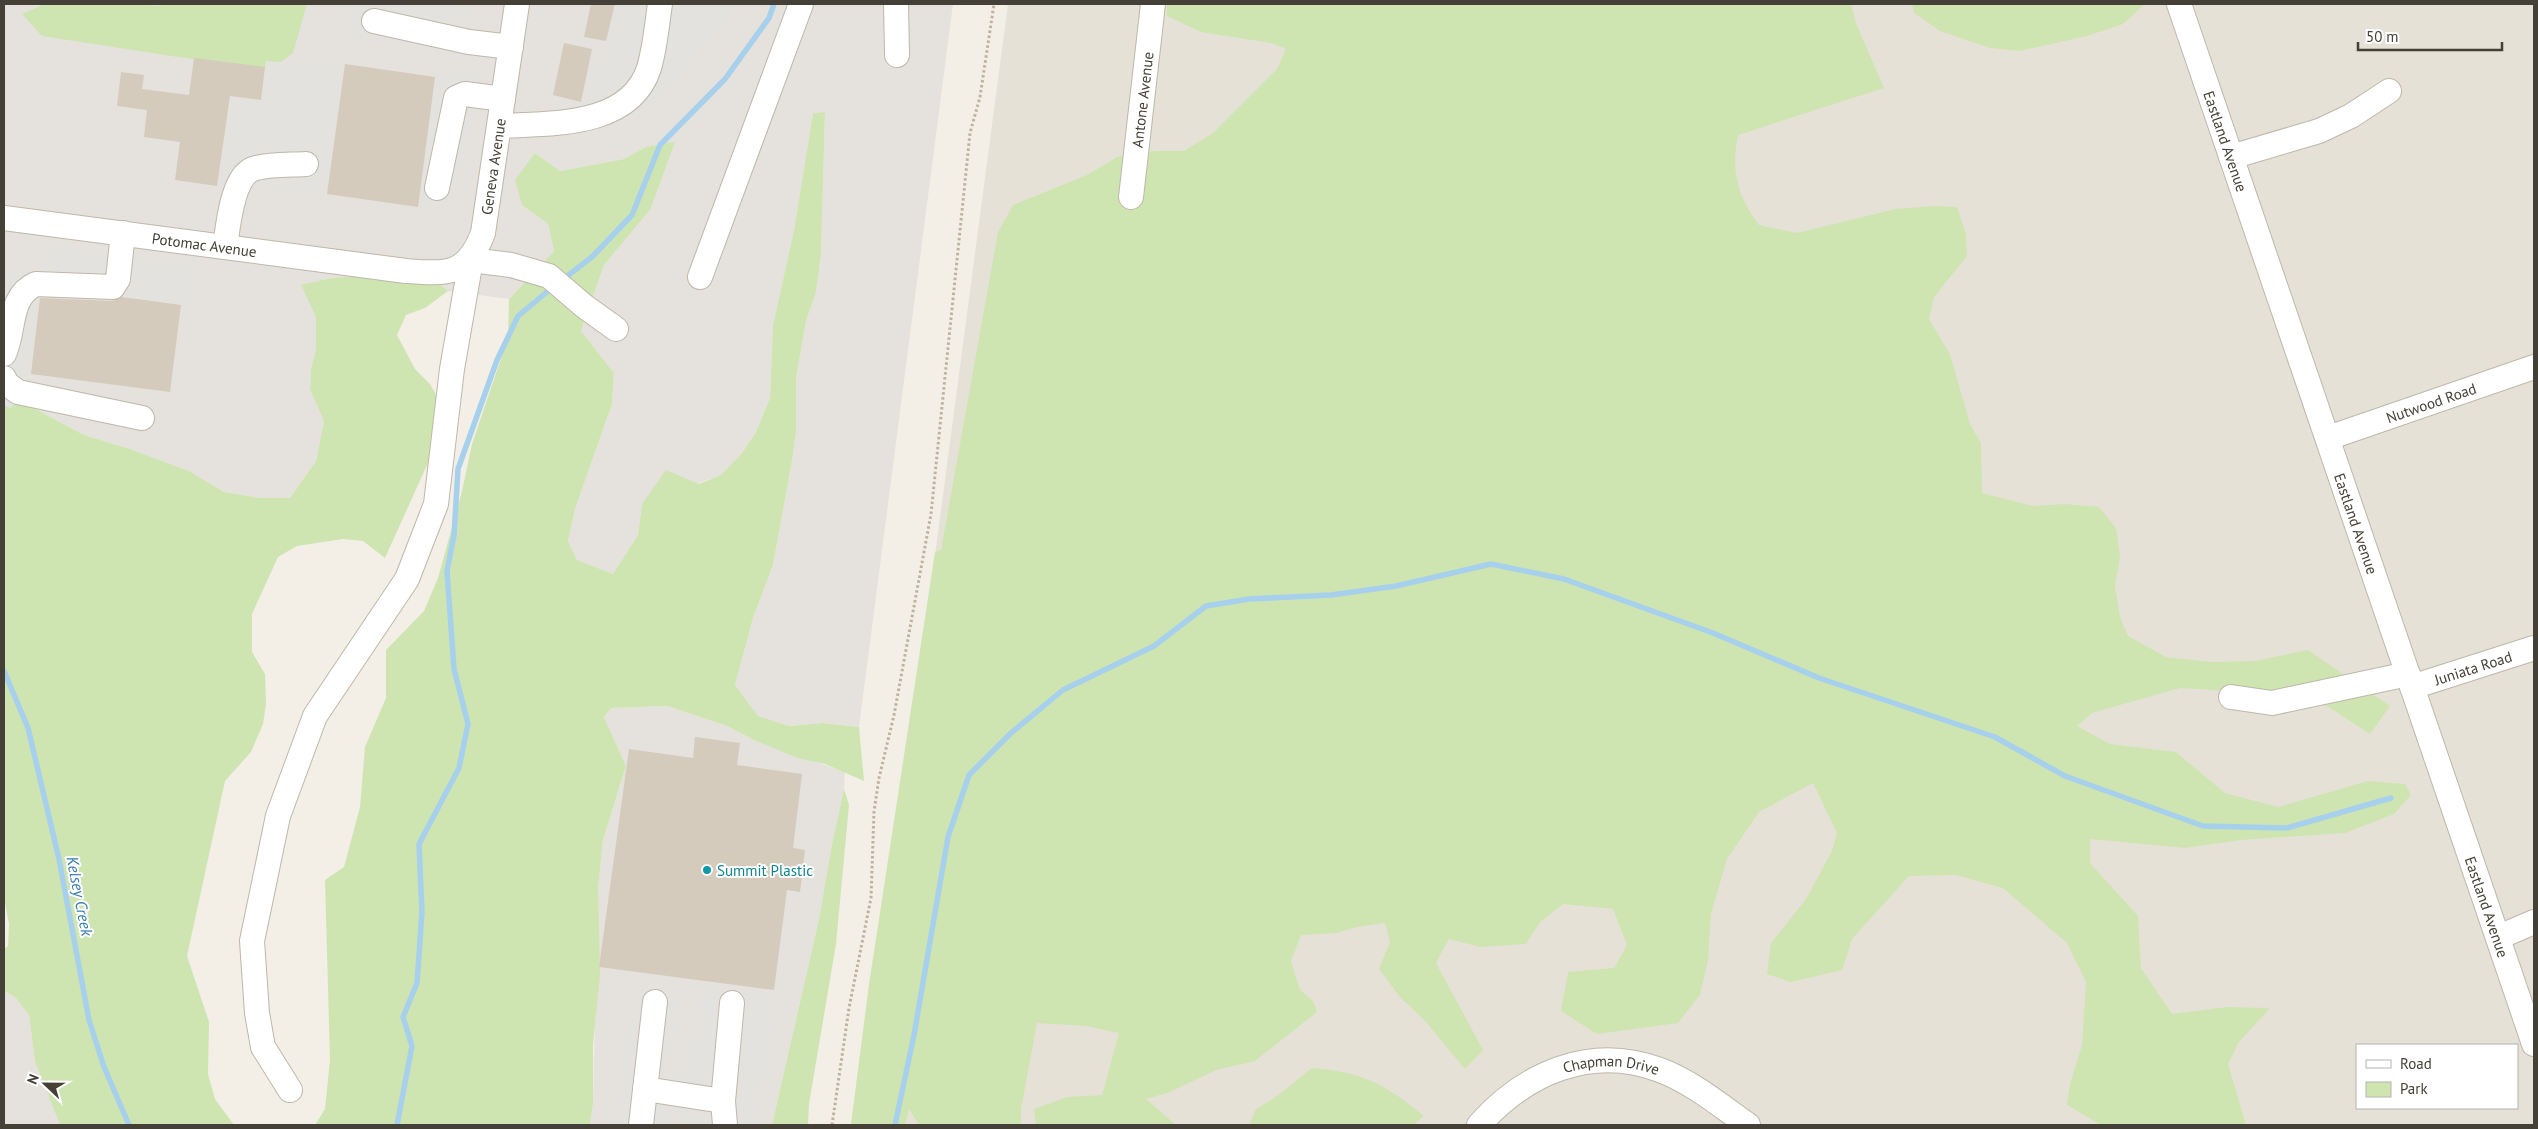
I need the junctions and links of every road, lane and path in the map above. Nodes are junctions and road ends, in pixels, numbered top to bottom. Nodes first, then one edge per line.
1 (516, 4) edge
2 (660, 4) edge
3 (801, 4) edge
4 (896, 4) edge
5 (994, 4) edge
6 (1153, 4) edge
7 (2179, 4) edge
8 (374, 21) dead end
9 (511, 47) junction
10 (897, 55) dead end
11 (2389, 92) dead end
12 (503, 99) junction
13 (500, 126) junction
14 (2231, 157) junction
15 (306, 164) dead end
16 (437, 188) dead end
17 (1130, 197) dead end
18 (4, 218) edge
19 (123, 233) junction
20 (225, 247) junction
21 (471, 260) junction
22 (700, 277) dead end
23 (616, 329) dead end
24 (4, 354) edge
25 (2534, 367) edge
26 (4, 378) edge
27 (142, 418) dead end
28 (2328, 438) junction
29 (2534, 648) edge
30 (2410, 680) junction
31 (2231, 698) dead end
32 (2534, 922) edge
33 (2499, 937) junction
34 (655, 1002) dead end
35 (732, 1003) dead end
36 (2534, 1044) edge
37 (645, 1089) junction
38 (290, 1090) dead end
39 (723, 1101) junction
40 (641, 1125) edge
41 (724, 1125) edge
42 (832, 1125) edge
43 (1479, 1125) edge
44 (1748, 1125) edge

1 - 9 street, Geneva Avenue
2 - 13 street
3 - 22 street
4 - 10 street
5 - 42 path
6 - 17 street, Antone Avenue
7 - 14 street, Eastland Avenue
8 - 9 street
9 - 12 street, Geneva Avenue
11 - 14 street
12 - 13 street, Geneva Avenue
12 - 16 street
13 - 21 street, Geneva Avenue
14 - 28 street, Eastland Avenue
15 - 20 street
18 - 19 street, Potomac Avenue
19 - 20 street, Potomac Avenue
19 - 24 street
20 - 21 street, Potomac Avenue
21 - 23 street
21 - 38 street, Geneva Avenue
25 - 28 street, Nutwood Road
26 - 27 street
28 - 30 street, Eastland Avenue
29 - 30 street, Juniata Road
30 - 31 street, Juniata Road
30 - 33 street, Eastland Avenue
32 - 33 street
33 - 36 street, Eastland Avenue
34 - 37 street
35 - 39 street
37 - 39 street
37 - 40 street
39 - 41 street
43 - 44 street, Chapman Drive

